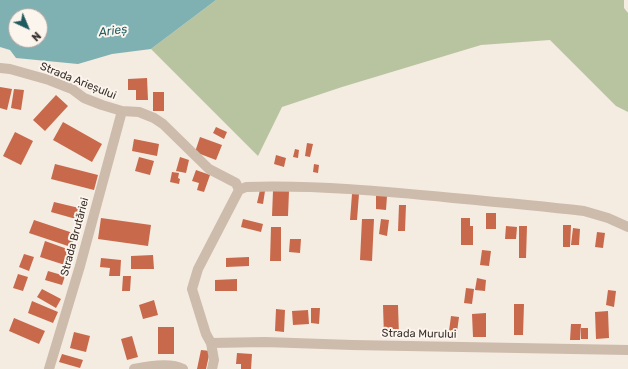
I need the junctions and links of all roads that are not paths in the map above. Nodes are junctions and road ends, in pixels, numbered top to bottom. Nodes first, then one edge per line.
1 (0, 68) edge
2 (122, 111) junction
3 (239, 190) junction
4 (628, 227) edge
5 (211, 343) junction
6 (628, 350) edge
7 (49, 369) edge
8 (134, 369) edge
9 (183, 369) edge
10 (212, 369) edge

1 - 2 street, Strada Arieșului
2 - 3 street, Strada Arieșului
2 - 7 street, Strada Brutăriei
3 - 4 street
3 - 5 street
5 - 6 street, Strada Murului
5 - 10 street
8 - 9 street

